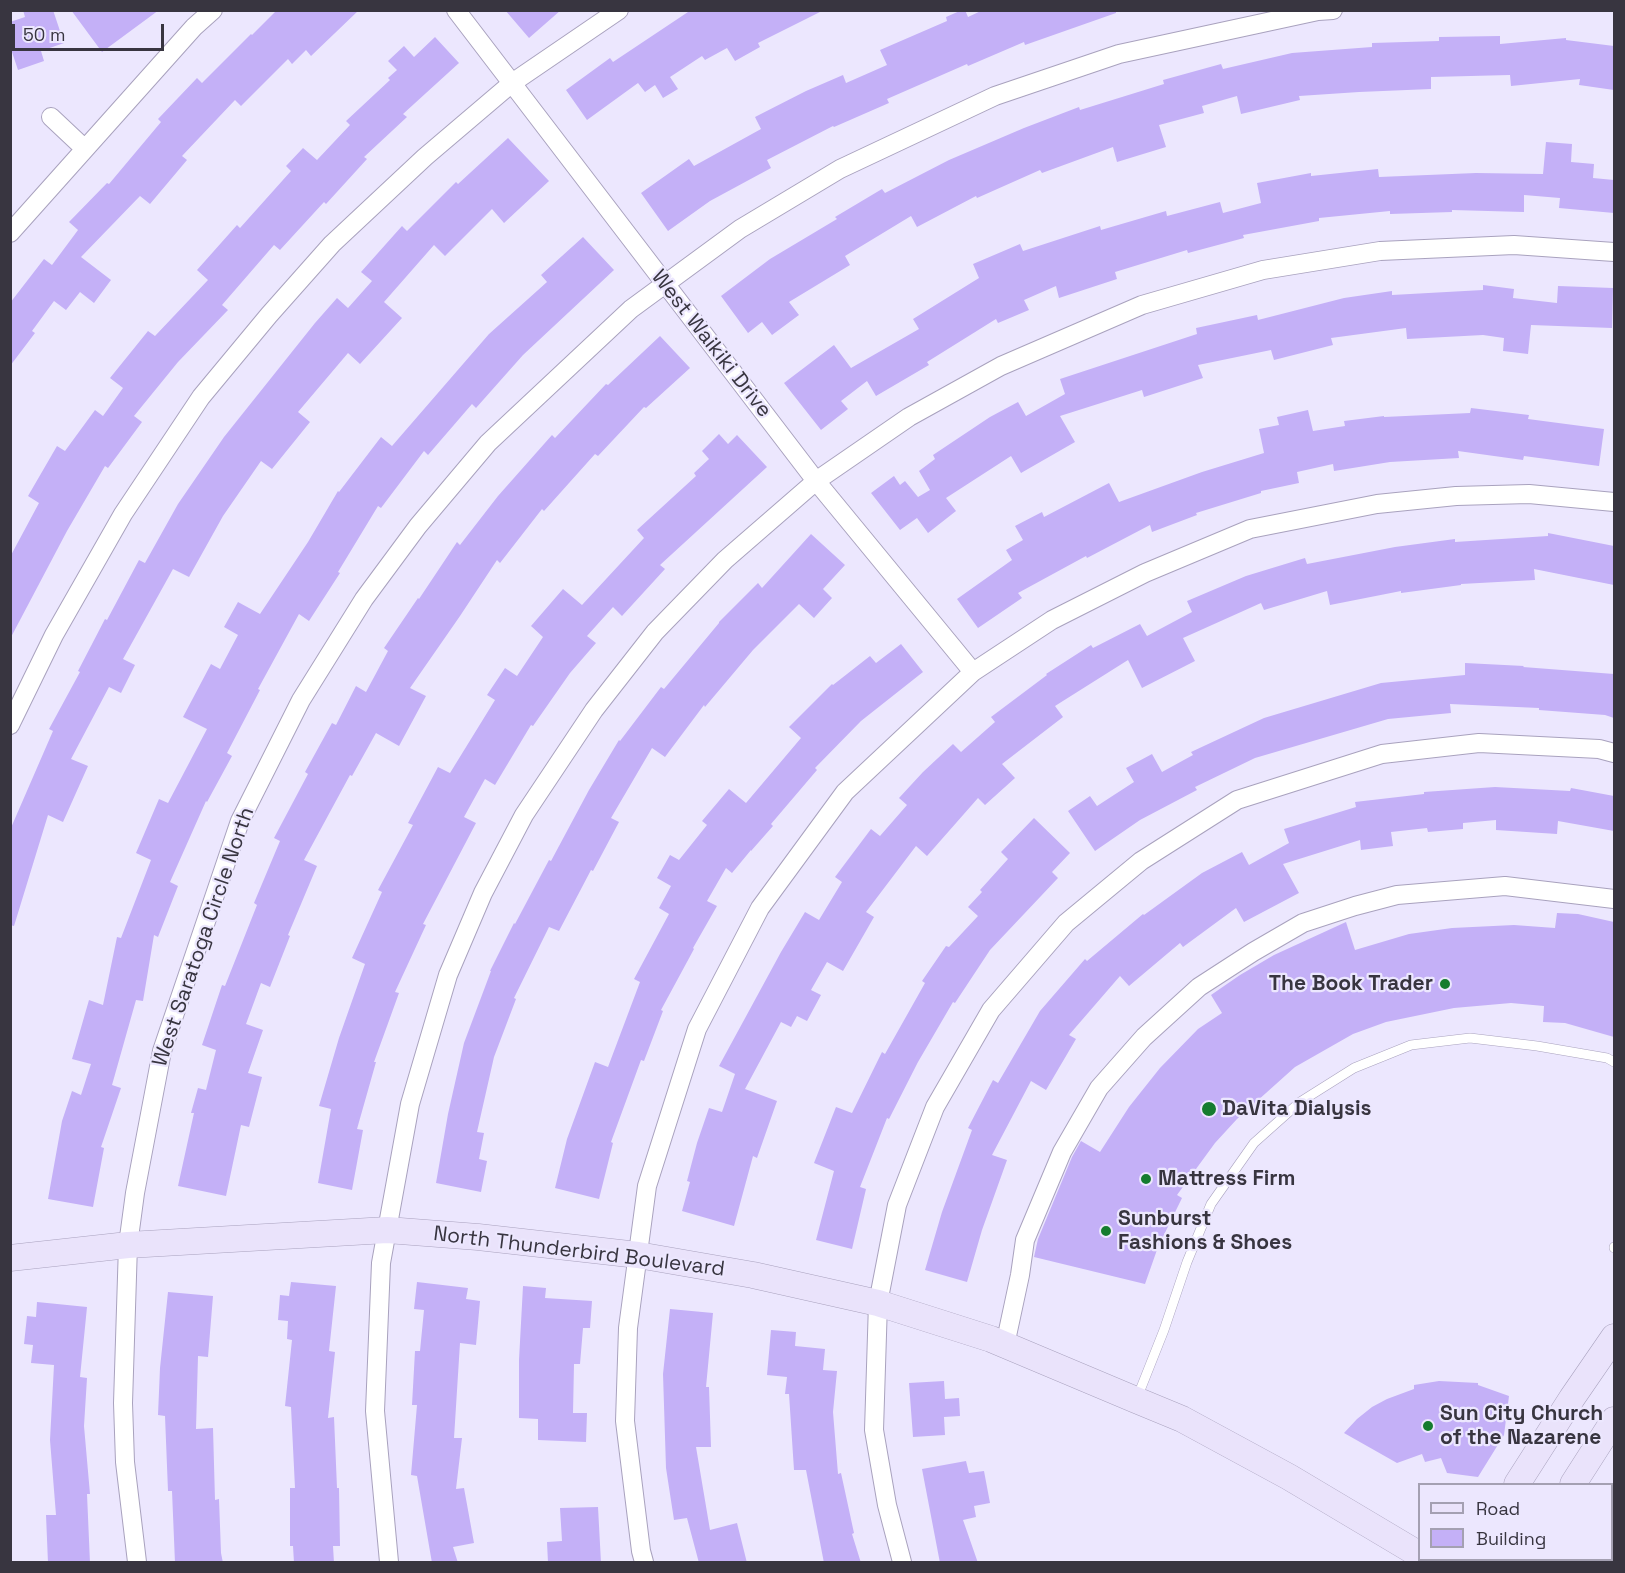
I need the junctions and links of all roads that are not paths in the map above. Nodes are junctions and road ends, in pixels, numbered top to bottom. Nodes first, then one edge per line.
1 (213, 10) edge
2 (456, 10) edge
3 (619, 10) edge
4 (1333, 10) edge
5 (512, 83) junction
6 (51, 117) dead end
7 (85, 149) junction
8 (10, 233) edge
9 (1614, 252) edge
10 (664, 284) junction
11 (816, 481) junction
12 (1614, 502) edge
13 (973, 672) junction
14 (10, 725) edge
15 (1614, 753) edge
16 (1614, 899) edge
17 (1614, 1062) edge
18 (387, 1230) junction
19 (128, 1245) junction
20 (638, 1255) junction
21 (10, 1258) edge
22 (878, 1303) junction
23 (1614, 1337) edge
24 (1005, 1345) junction
25 (1136, 1400) junction
26 (1614, 1420) edge
27 (1517, 1483) edge
28 (1574, 1483) edge
29 (1418, 1554) edge
30 (137, 1563) edge
31 (389, 1563) edge
32 (644, 1563) edge
33 (902, 1563) edge

1 - 7 street
2 - 5 street, West Waikiki Drive
3 - 5 street
4 - 10 street, West Saratoga Circle North
5 - 10 street, West Waikiki Drive
5 - 14 street
6 - 7 street
7 - 8 street
9 - 11 street
10 - 11 street, West Waikiki Drive
10 - 19 street, West Saratoga Circle North
11 - 13 street, West Waikiki Drive
11 - 18 street
12 - 13 street
13 - 20 street
15 - 22 street
16 - 24 street
17 - 25 lane
18 - 19 street, North Thunderbird Boulevard
18 - 20 street, North Thunderbird Boulevard
18 - 31 street
19 - 21 street, North Thunderbird Boulevard
19 - 30 street, West Saratoga Circle North
20 - 22 street, North Thunderbird Boulevard
20 - 32 street
22 - 24 street, North Thunderbird Boulevard
22 - 33 street
23 - 27 street
24 - 25 street, North Thunderbird Boulevard
25 - 29 street, North Thunderbird Boulevard
26 - 28 street

